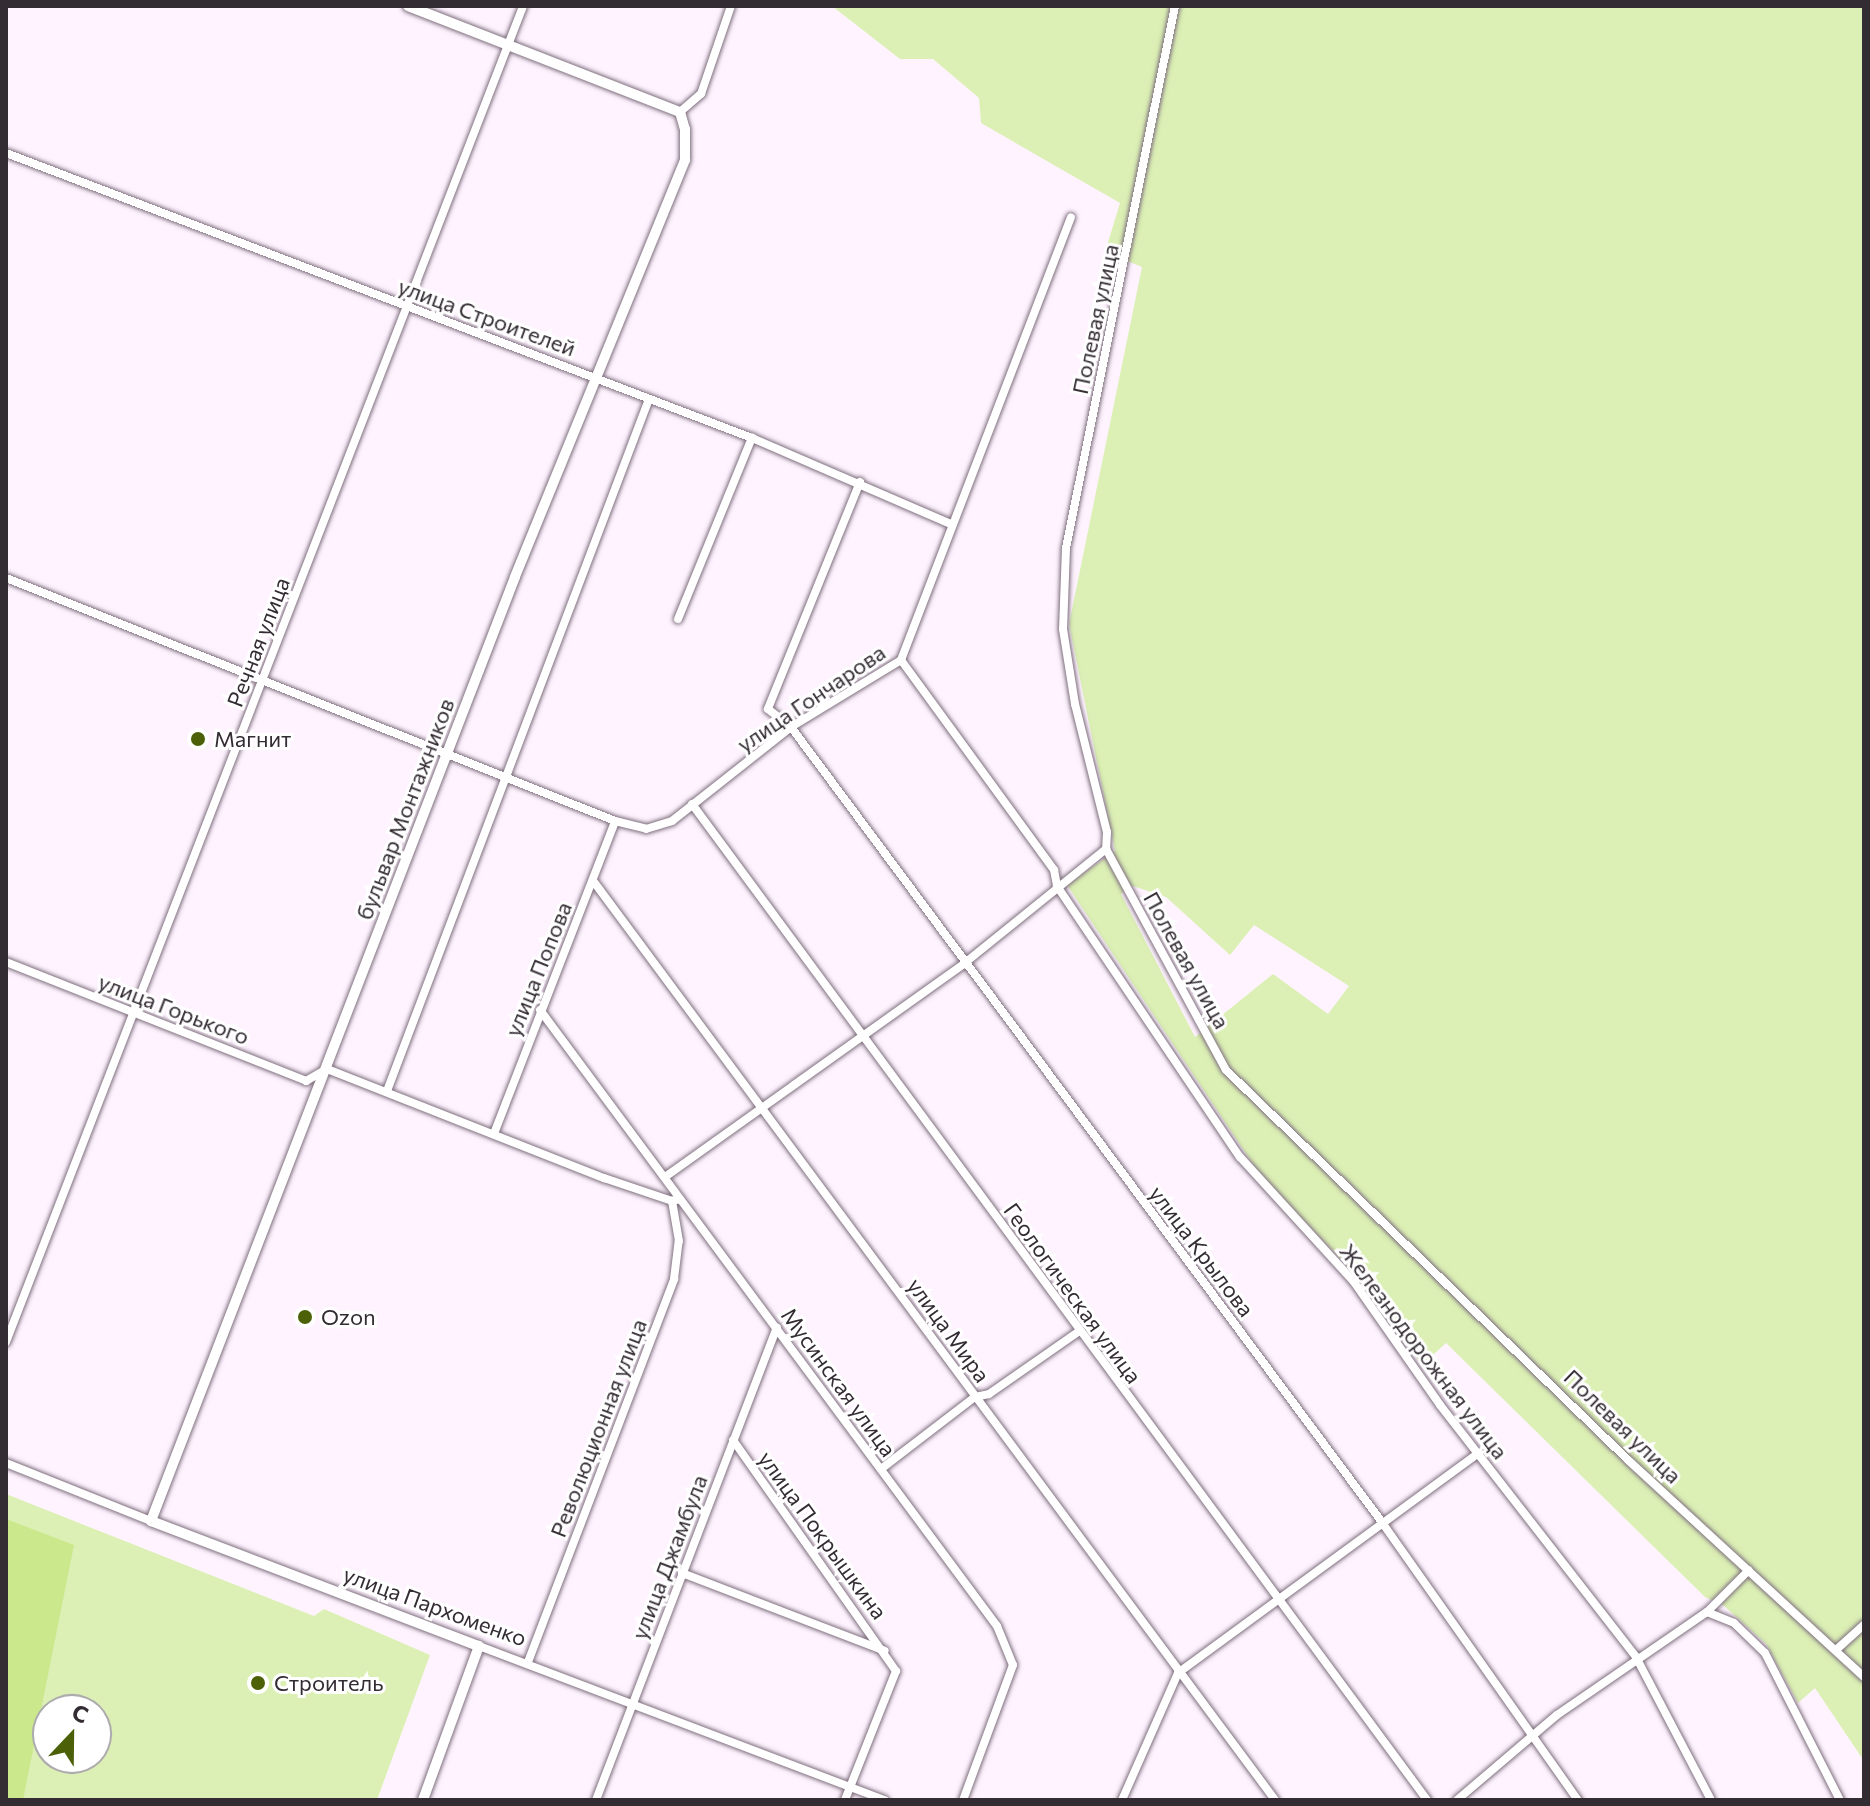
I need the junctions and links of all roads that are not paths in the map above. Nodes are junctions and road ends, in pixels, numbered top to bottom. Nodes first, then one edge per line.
1 (408, 6) edge
2 (523, 6) edge
3 (731, 6) edge
4 (1175, 6) edge
5 (507, 44) junction
6 (680, 112) junction
7 (6, 153) edge
8 (1071, 218) dead end
9 (409, 307) junction
10 (597, 377) junction
11 (649, 399) junction
12 (752, 438) junction
13 (860, 482) junction
14 (951, 524) junction
15 (6, 578) edge
16 (678, 619) dead end
17 (901, 660) junction
18 (263, 678) junction
19 (791, 727) junction
20 (446, 755) junction
21 (503, 779) junction
22 (692, 804) junction
23 (615, 821) junction
24 (1106, 849) junction
25 (594, 882) junction
26 (1057, 886) junction
27 (6, 962) edge
28 (966, 962) junction
29 (540, 1010) junction
30 (132, 1012) junction
31 (865, 1032) junction
32 (327, 1069) junction
33 (387, 1091) junction
34 (763, 1105) junction
35 (495, 1131) junction
36 (665, 1177) junction
37 (676, 1200) junction
38 (777, 1327) junction
39 (1078, 1332) junction
40 (6, 1342) edge
41 (975, 1397) junction
42 (733, 1440) junction
43 (1479, 1453) junction
44 (6, 1463) edge
45 (881, 1469) junction
46 (151, 1521) junction
47 (1381, 1521) junction
48 (1749, 1570) junction
49 (682, 1573) junction
50 (1276, 1599) junction
51 (1707, 1612) junction
52 (1864, 1625) edge
53 (479, 1646) junction
54 (1836, 1650) junction
55 (885, 1651) junction
56 (1636, 1657) junction
57 (528, 1662) junction
58 (1178, 1673) junction
59 (1864, 1677) edge
60 (634, 1701) junction
61 (1535, 1734) junction
62 (851, 1786) junction
63 (423, 1800) edge
64 (596, 1800) edge
65 (845, 1800) edge
66 (885, 1800) edge
67 (963, 1800) edge
68 (1122, 1800) edge
69 (1275, 1800) edge
70 (1427, 1800) edge
71 (1457, 1800) edge
72 (1578, 1800) edge
73 (1711, 1800) edge
74 (1840, 1800) edge

1 - 5 street
2 - 5 street, Речная улица
3 - 6 street
4 - 24 street, Полевая улица
5 - 6 street
5 - 9 street, Речная улица
6 - 10 street, бульвар Монтажников
7 - 9 street, улица Строителей
8 - 14 street, улица Гончарова
9 - 10 street, улица Строителей
9 - 18 street, Речная улица
10 - 11 street, улица Строителей
10 - 20 street, бульвар Монтажников
11 - 12 street, улица Строителей
11 - 21 street
12 - 13 street, улица Строителей
12 - 16 street
13 - 14 street, улица Строителей
13 - 19 street, улица Крылова
14 - 17 street, улица Гончарова
15 - 18 street, улица Гончарова
17 - 19 street, улица Гончарова
17 - 26 street, Железнодорожная улица
18 - 20 street, улица Гончарова
18 - 30 street, Речная улица
19 - 22 street, улица Гончарова
19 - 28 street, улица Крылова
20 - 21 street, улица Гончарова
20 - 32 street, бульвар Монтажников
21 - 23 street, улица Гончарова
21 - 33 street
22 - 23 street, улица Гончарова
22 - 31 street, Геологическая улица
23 - 25 street, улица Попова
24 - 26 street
24 - 48 street, Полевая улица
25 - 29 street, улица Попова
25 - 34 street, улица Мира
26 - 28 street
26 - 43 street, Железнодорожная улица
27 - 30 street, улица Горького
28 - 31 street
28 - 47 street, улица Крылова
29 - 35 street, улица Попова
29 - 36 street, Мусинская улица
30 - 32 street, улица Горького
30 - 40 street, Речная улица
31 - 34 street
31 - 39 street, Геологическая улица
32 - 33 street
32 - 46 street, бульвар Монтажников
33 - 35 street
34 - 36 street
34 - 41 street, улица Мира
35 - 37 street
36 - 37 street, Мусинская улица
37 - 38 street, Мусинская улица
37 - 57 street, Революционная улица
38 - 42 street, улица Джамбула
38 - 45 street, Мусинская улица
39 - 41 street
39 - 50 street, Геологическая улица
41 - 45 street
41 - 58 street, улица Мира
42 - 49 street, улица Джамбула
42 - 55 street, улица Покрышкина
43 - 47 street
43 - 56 street, Железнодорожная улица
44 - 46 street, улица Пархоменко
45 - 67 street, Мусинская улица
46 - 53 street, улица Пархоменко
47 - 50 street
47 - 61 street, улица Крылова
48 - 51 street
48 - 54 street, Полевая улица
49 - 55 street, улица Покрышкина
49 - 60 street, улица Джамбула
50 - 58 street
50 - 70 street, Геологическая улица
51 - 56 street
51 - 74 street
52 - 54 street
53 - 57 street, улица Пархоменко
53 - 63 street
54 - 59 street, Полевая улица
55 - 62 street, улица Покрышкина
56 - 61 street
56 - 73 street, Железнодорожная улица
57 - 60 street, улица Пархоменко
58 - 68 street
58 - 69 street, улица Мира
60 - 62 street, улица Пархоменко
60 - 64 street, улица Джамбула
61 - 71 street
61 - 72 street, улица Крылова
62 - 65 street
62 - 66 street, улица Пархоменко

